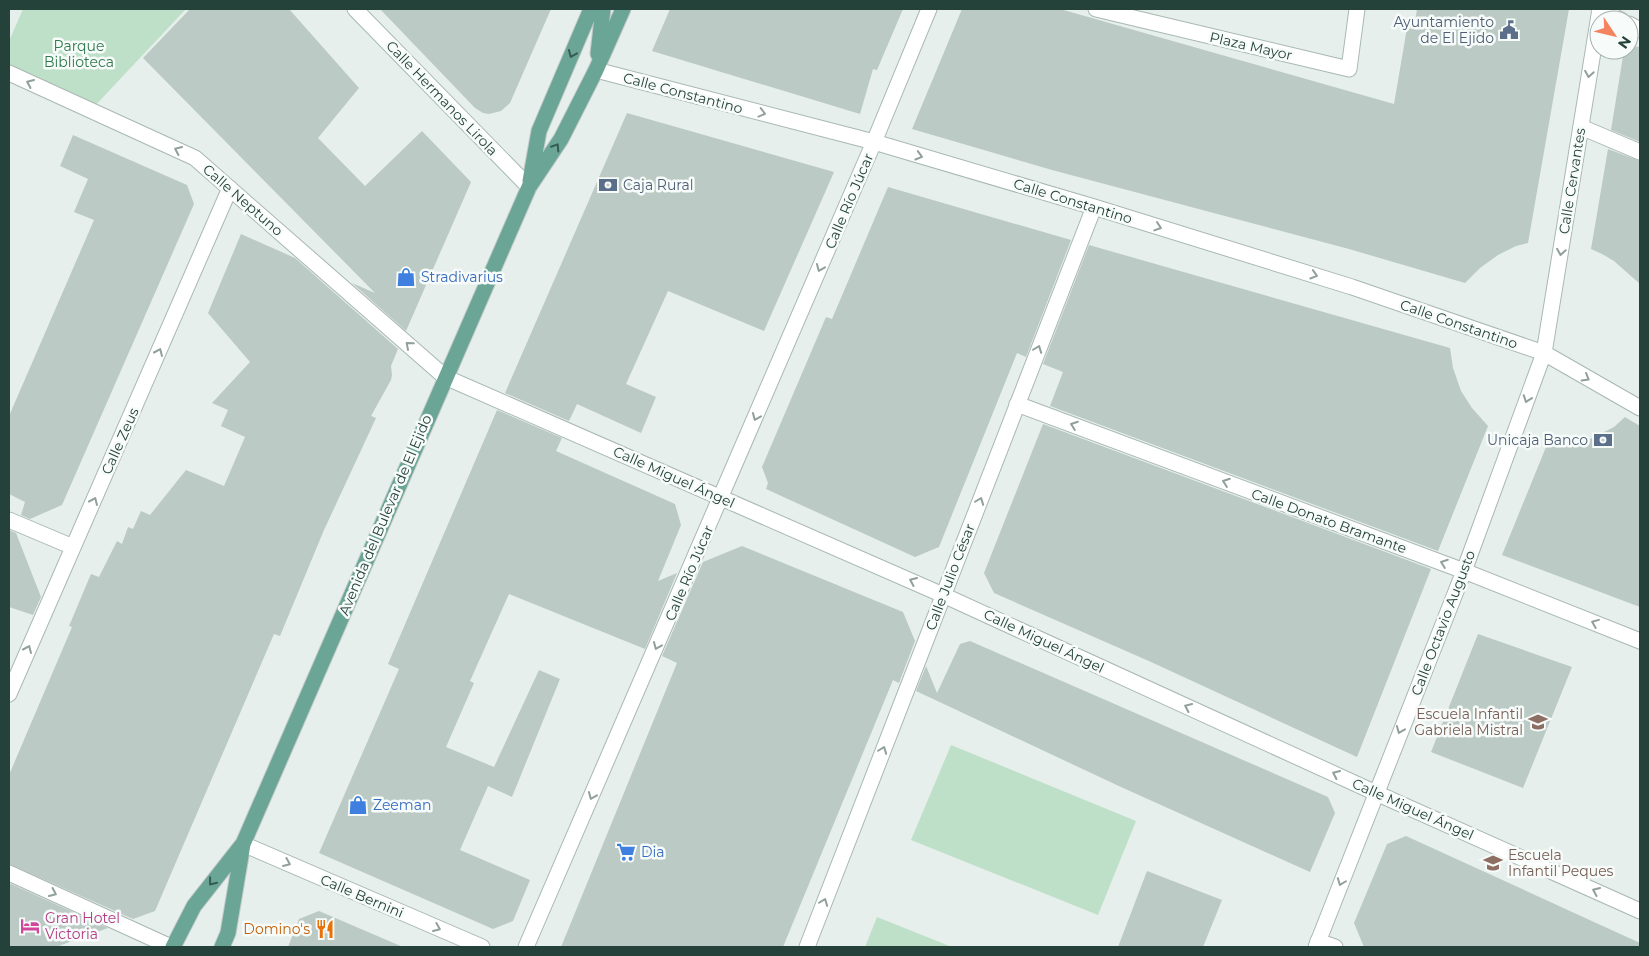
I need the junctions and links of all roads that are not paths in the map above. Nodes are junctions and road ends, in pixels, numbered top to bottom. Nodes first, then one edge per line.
1 (354, 9) edge
2 (590, 9) edge
3 (603, 9) edge
4 (623, 9) edge
5 (929, 9) edge
6 (1096, 9) edge
7 (1357, 9) edge
8 (1600, 9) edge
9 (596, 70) junction
10 (9, 73) edge
11 (1581, 127) junction
12 (874, 142) junction
13 (1640, 152) edge
14 (530, 187) junction
15 (230, 188) junction
16 (1094, 207) junction
17 (1544, 353) junction
18 (446, 377) junction
19 (1017, 404) junction
20 (1640, 408) edge
21 (721, 498) junction
22 (9, 520) edge
23 (73, 547) junction
24 (1464, 571) junction
25 (943, 595) junction
26 (1640, 641) edge
27 (9, 694) edge
28 (1376, 793) junction
29 (242, 844) junction
30 (9, 873) edge
31 (1640, 911) edge
32 (1317, 944) edge
33 (172, 947) edge
34 (222, 947) edge
35 (482, 947) edge
36 (526, 947) edge
37 (806, 947) edge
38 (1335, 947) edge

1 - 14 street, Calle Hermanos Lirola
2 -> 14 main road, Avenida del Bulevar de El Ejido
3 - 9 main road, Avenida del Bulevar de El Ejido
4 - 9 main road, Avenida del Bulevar de El Ejido
5 - 12 street
6 - 7 street, Plaza Mayor
8 -> 11 street, Calle Cervantes
9 -> 12 street, Calle Constantino
14 -> 9 main road, Avenida del Bulevar de El Ejido
15 -> 10 street, Calle Neptuno
11 - 13 street
11 -> 17 street, Calle Cervantes
12 -> 16 street, Calle Constantino
12 -> 21 street, Calle Río Júcar
14 - 18 main road, Avenida del Bulevar de El Ejido
18 -> 15 street, Calle Neptuno
23 -> 15 street, Calle Zeus
16 -> 17 street, Calle Constantino
19 -> 16 street, Calle Julio César
17 -> 20 street, Calle Constantino
17 -> 24 street, Calle Octavio Augusto
18 - 21 street, Calle Miguel Ángel
18 - 29 main road, Avenida del Bulevar de El Ejido
24 -> 19 street, Calle Donato Bramante
25 -> 19 street, Calle Julio César
25 -> 21 street, Calle Miguel Ángel
21 -> 36 street, Calle Río Júcar
22 - 23 street
27 -> 23 street, Calle Zeus
26 -> 24 street, Calle Donato Bramante
24 -> 28 street, Calle Octavio Augusto
28 -> 25 street, Calle Miguel Ángel
37 -> 25 street, Calle Julio César
31 -> 28 street, Calle Miguel Ángel
28 -> 32 street, Calle Octavio Augusto
29 -> 33 main road, Avenida del Bulevar de El Ejido
29 - 34 main road, Avenida del Bulevar de El Ejido
29 -> 35 street, Calle Bernini
30 -> 33 street
32 - 38 street

